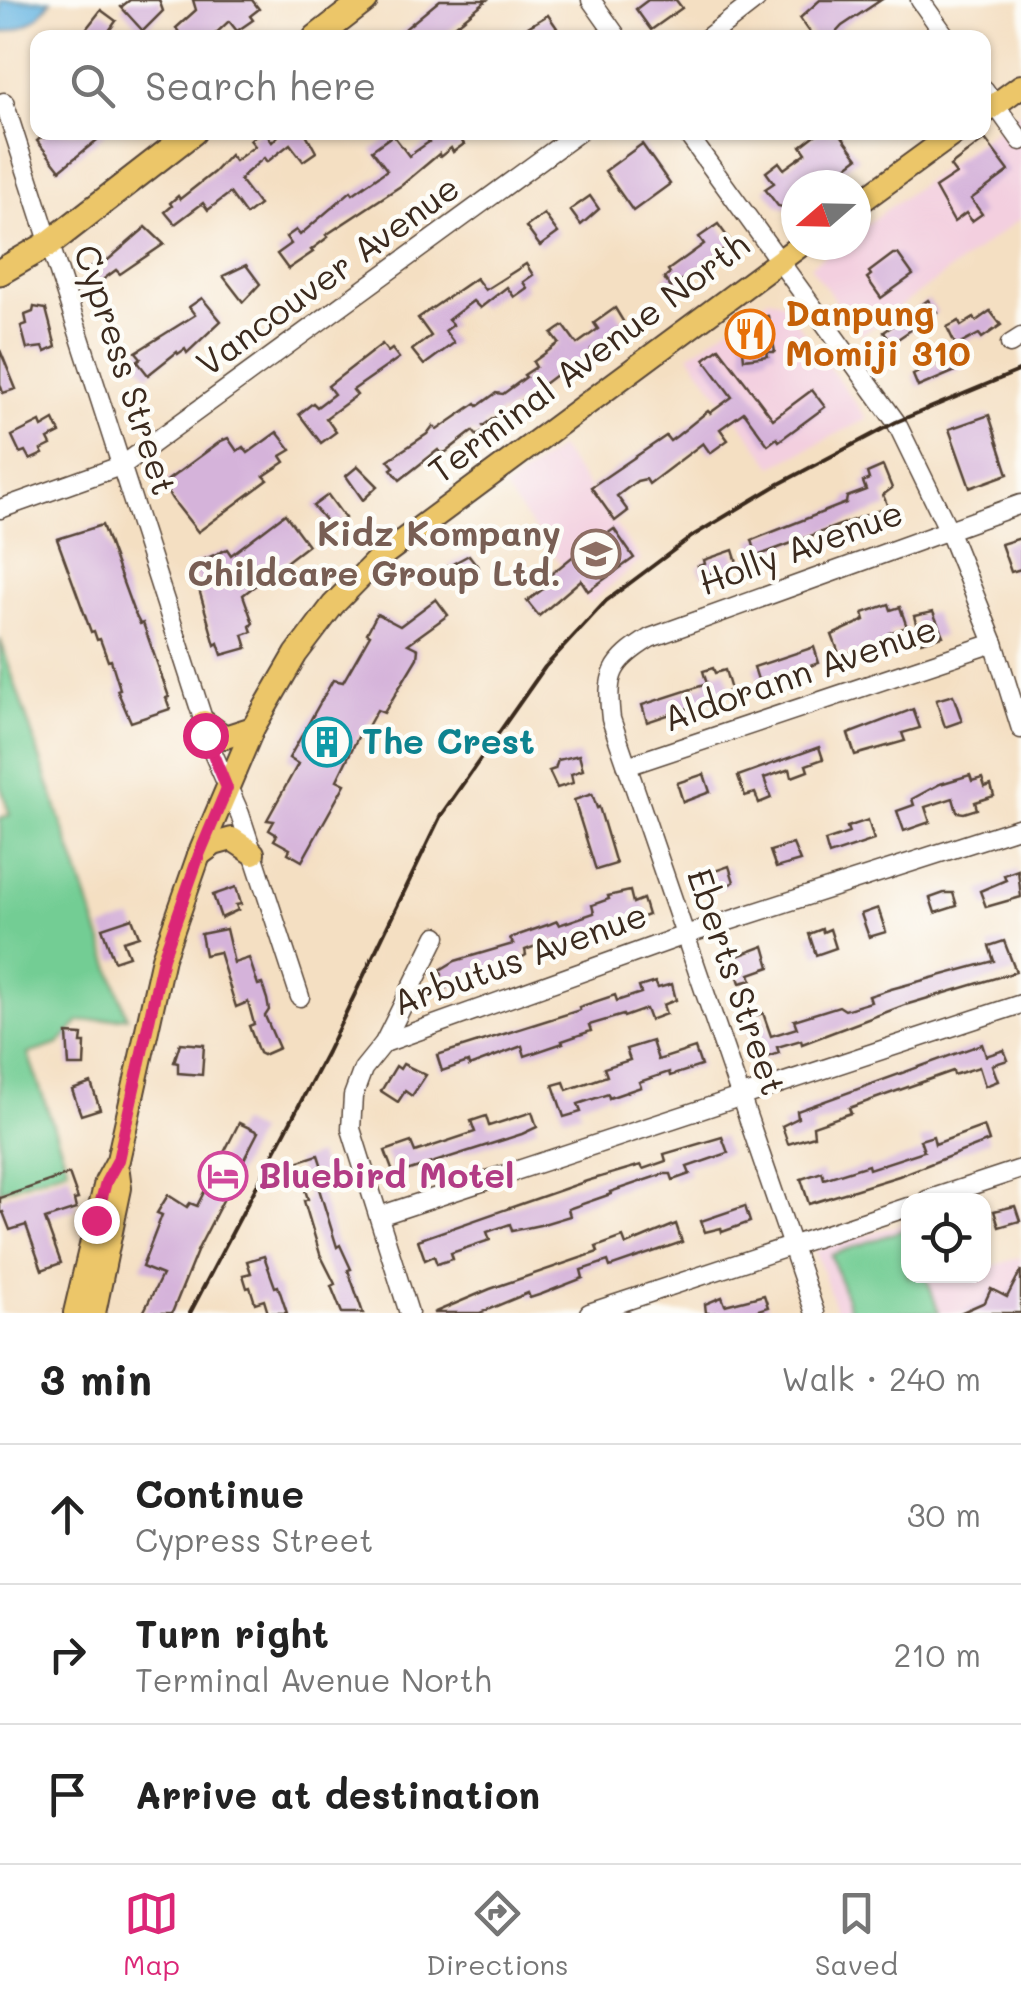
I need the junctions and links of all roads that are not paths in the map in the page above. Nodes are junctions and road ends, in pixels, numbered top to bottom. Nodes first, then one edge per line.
1 (365, 0) edge
2 (591, 0) edge
3 (756, 0) edge
4 (920, 0) edge
5 (326, 30) edge
6 (612, 30) edge
7 (717, 30) edge
8 (941, 30) edge
9 (1021, 86) edge
10 (991, 100) edge
11 (2, 103) edge
12 (991, 107) edge
13 (183, 140) edge
14 (568, 140) edge
15 (692, 140) edge
16 (945, 140) edge
17 (1021, 141) edge
18 (871, 194) edge
19 (50, 243) junction
20 (781, 260) edge
21 (778, 262) junction
22 (0, 272) edge
23 (123, 466) junction
24 (1021, 504) edge
25 (0, 509) edge
26 (948, 529) junction
27 (994, 643) junction
28 (612, 669) joint
29 (204, 722) junction
30 (253, 728) junction
31 (1021, 729) edge
32 (627, 766) junction
33 (227, 788) junction
34 (1021, 827) edge
35 (253, 853) junction
36 (199, 855) junction
37 (685, 935) junction
38 (438, 936) dead end
39 (300, 997) dead end
40 (1021, 1004) edge
41 (384, 1043) junction
42 (740, 1096) junction
43 (117, 1163) junction
44 (1021, 1169) edge
45 (949, 1193) edge
46 (901, 1209) edge
47 (378, 1216) junction
48 (792, 1246) junction
49 (75, 1313) edge
50 (94, 1313) edge
51 (410, 1313) edge
52 (589, 1313) edge
53 (815, 1313) edge

1 - 5 highway
2 - 6 street
3 - 7 street
4 - 8 street
9 - 10 main road
11 - 19 street, Cypress Street
12 - 17 street
13 - 19 highway
14 - 23 street, Vancouver Avenue
15 - 21 street
16 - 18 main road
19 - 22 highway
19 - 23 street, Cypress Street
20 - 21 main road, Terminal Avenue North
21 - 26 street
21 - 30 main road, Terminal Avenue North
23 - 25 street, Vancouver Avenue
23 - 29 street, Cypress Street
24 - 26 street, Holly Avenue
26 - 27 street
26 - 28 street, Holly Avenue
27 - 31 street
27 - 32 street, Aldorann Avenue
28 - 32 street, Eberts Street
29 - 30 main road
29 - 33 street, Cypress Street
30 - 33 main road, Terminal Avenue North
32 - 37 street, Eberts Street
33 - 35 street, Cypress Street
33 - 36 main road, Terminal Avenue North
34 - 37 street, Arbutus Avenue
35 - 36 main road
35 - 39 street, Cypress Street
36 - 43 main road, Terminal Avenue North
37 - 41 street, Arbutus Avenue
37 - 42 street, Eberts Street
38 - 41 street
40 - 42 street
41 - 47 street
42 - 47 street
42 - 48 street, Eberts Street
43 - 49 main road, Terminal Avenue North
43 - 50 main road, Terminal Avenue North
44 - 45 street
46 - 48 street
47 - 51 street
48 - 52 street
48 - 53 street, Eberts Street

